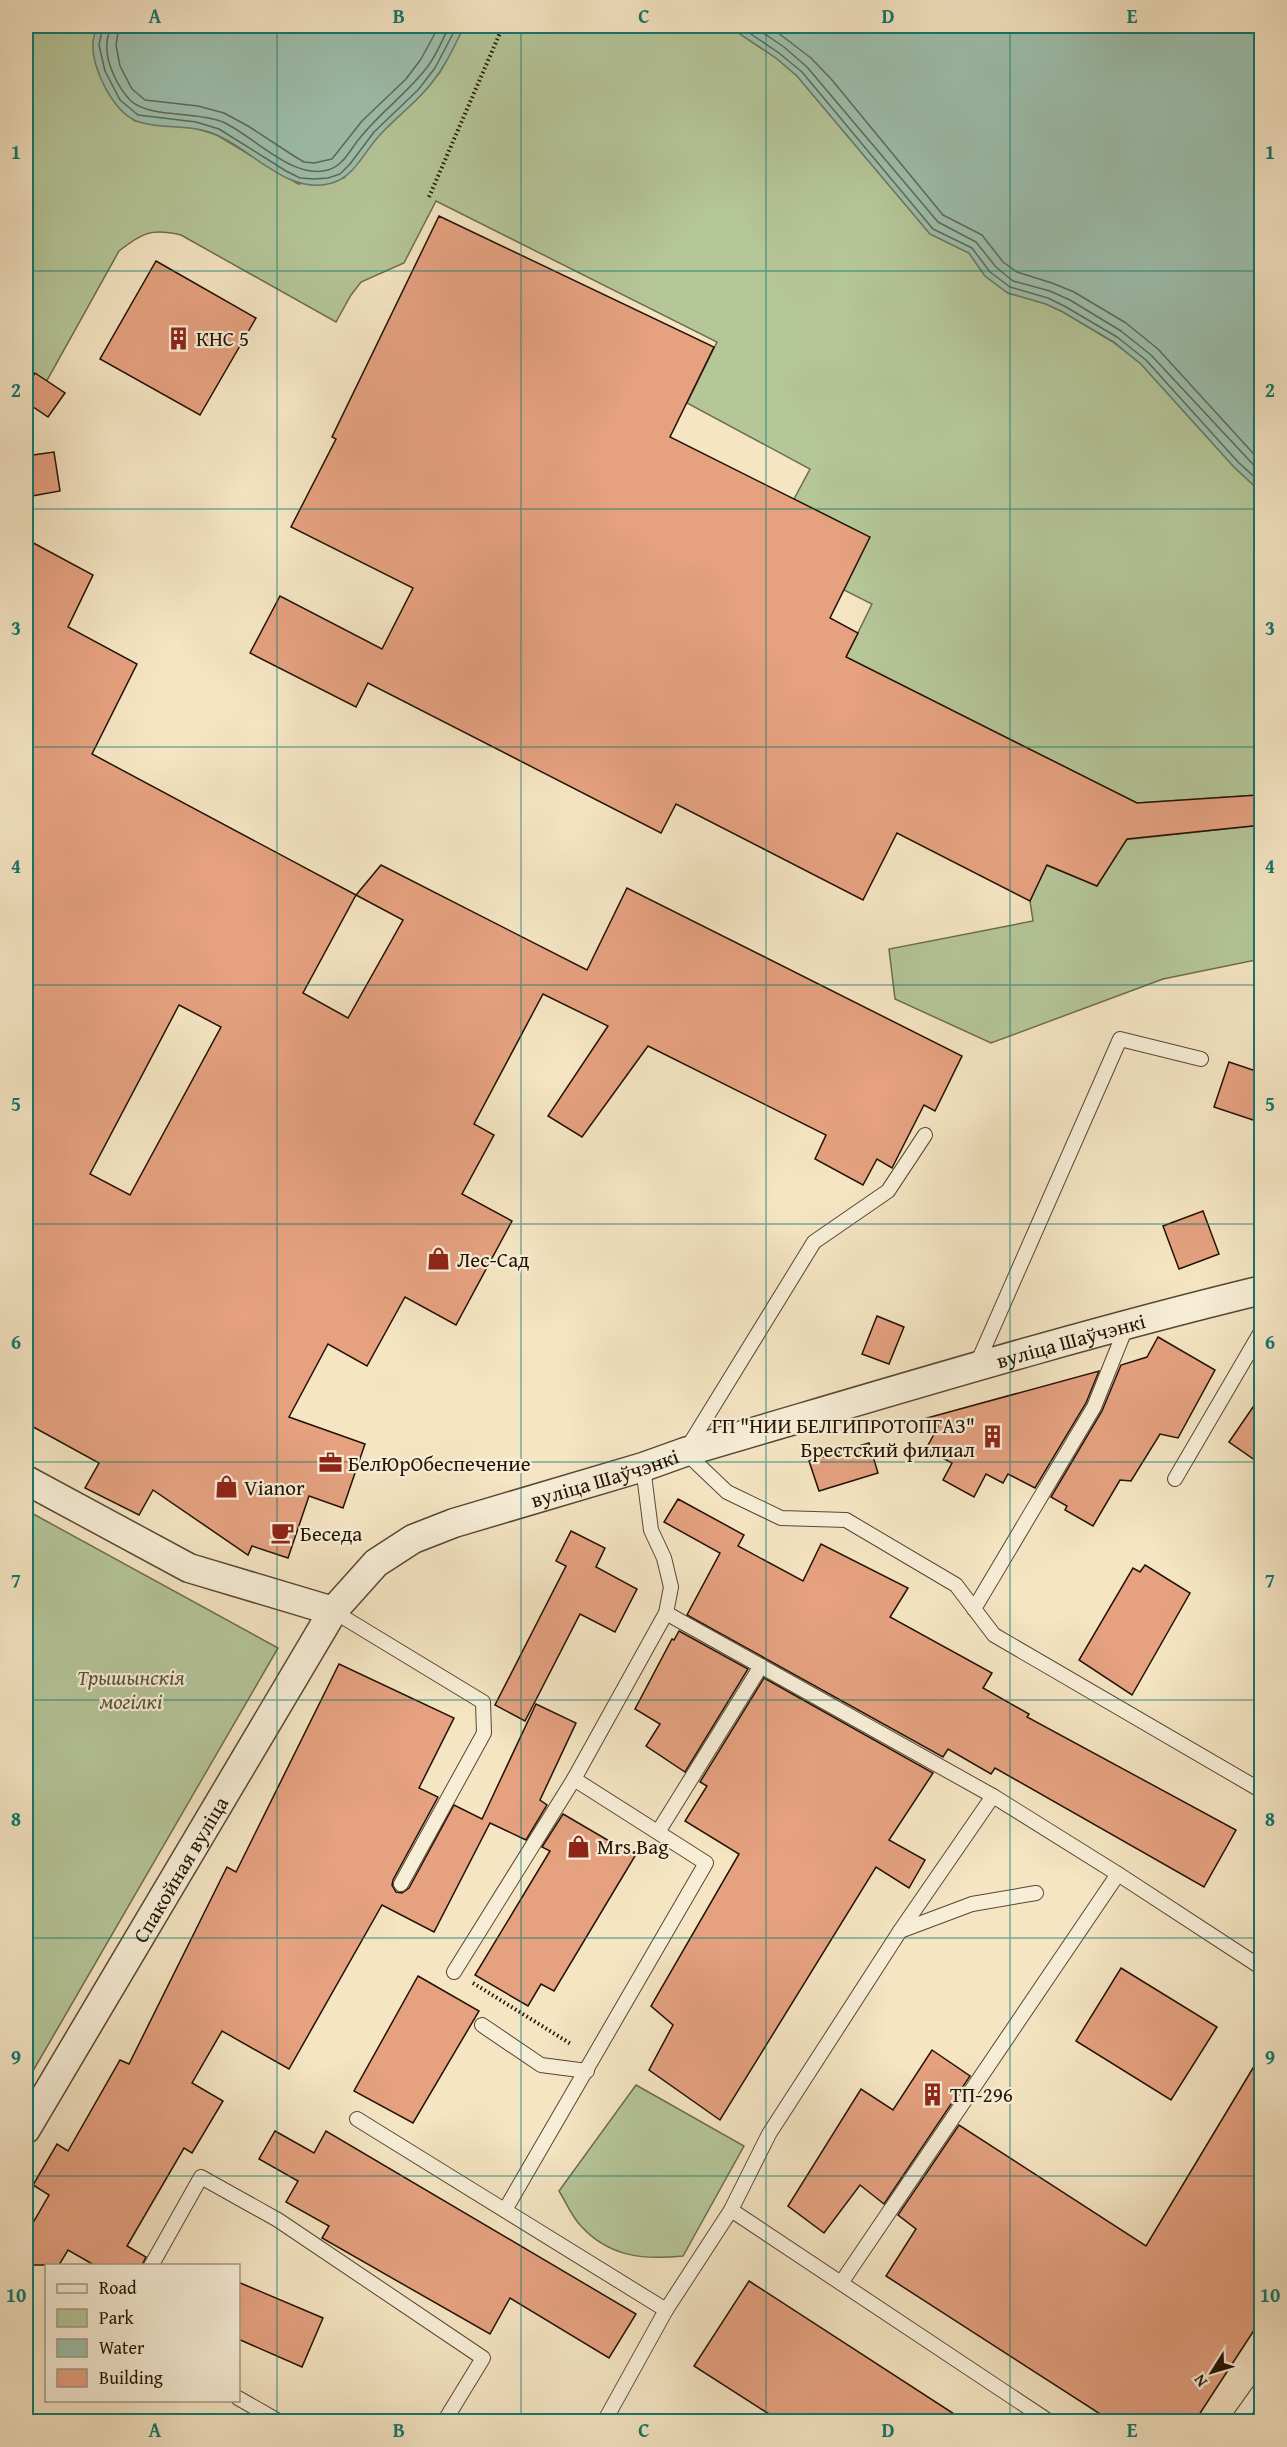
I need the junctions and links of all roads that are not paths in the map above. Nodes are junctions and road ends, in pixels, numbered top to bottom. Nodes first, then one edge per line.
1 (1201, 1059) dead end
2 (925, 1136) dead end
3 (1262, 1290) edge
4 (1127, 1325) junction
5 (1262, 1330) edge
6 (975, 1367) junction
7 (685, 1452) junction
8 (643, 1467) junction
9 (1175, 1479) dead end
10 (26, 1480) edge
11 (974, 1610) junction
12 (333, 1611) junction
13 (666, 1613) junction
14 (761, 1666) junction
15 (574, 1779) junction
16 (1262, 1791) edge
17 (993, 1796) junction
18 (658, 1832) junction
19 (1118, 1874) junction
20 (401, 1884) dead end
21 (1036, 1893) dead end
22 (900, 1931) junction
23 (1262, 1968) edge
24 (454, 1972) road end
25 (482, 2025) dead end
26 (591, 2065) junction
27 (357, 2119) dead end
28 (26, 2129) edge
29 (505, 2210) junction
30 (731, 2210) junction
31 (152, 2264) edge
32 (842, 2283) junction
33 (666, 2310) junction
34 (1262, 2387) edge
35 (240, 2399) edge
36 (280, 2421) edge
37 (444, 2421) edge
38 (604, 2421) edge
39 (1050, 2421) edge
40 (1237, 2421) edge

1 - 6 lane
2 - 7 lane
3 - 4 street, вуліца Шаўчэнкі
4 - 6 street, вуліца Шаўчэнкі
4 - 11 lane
5 - 9 lane
6 - 7 street, вуліца Шаўчэнкі
7 - 8 street, вуліца Шаўчэнкі
7 - 11 lane
8 - 12 street, вуліца Шаўчэнкі
8 - 13 lane
10 - 12 street
11 - 16 lane
12 - 20 lane
12 - 28 street, Спакойная вуліца
13 - 14 lane
13 - 15 lane
14 - 17 lane
14 - 18 lane
15 - 18 lane
15 - 24 lane
17 - 19 lane
17 - 22 lane
18 - 26 lane
19 - 23 lane
19 - 32 lane
21 - 22 lane
22 - 30 lane
25 - 26 lane
26 - 29 lane
27 - 29 lane
29 - 33 lane
30 - 32 lane
30 - 33 lane
31 - 37 lane
32 - 39 lane
33 - 38 lane
34 - 40 lane
35 - 36 lane

